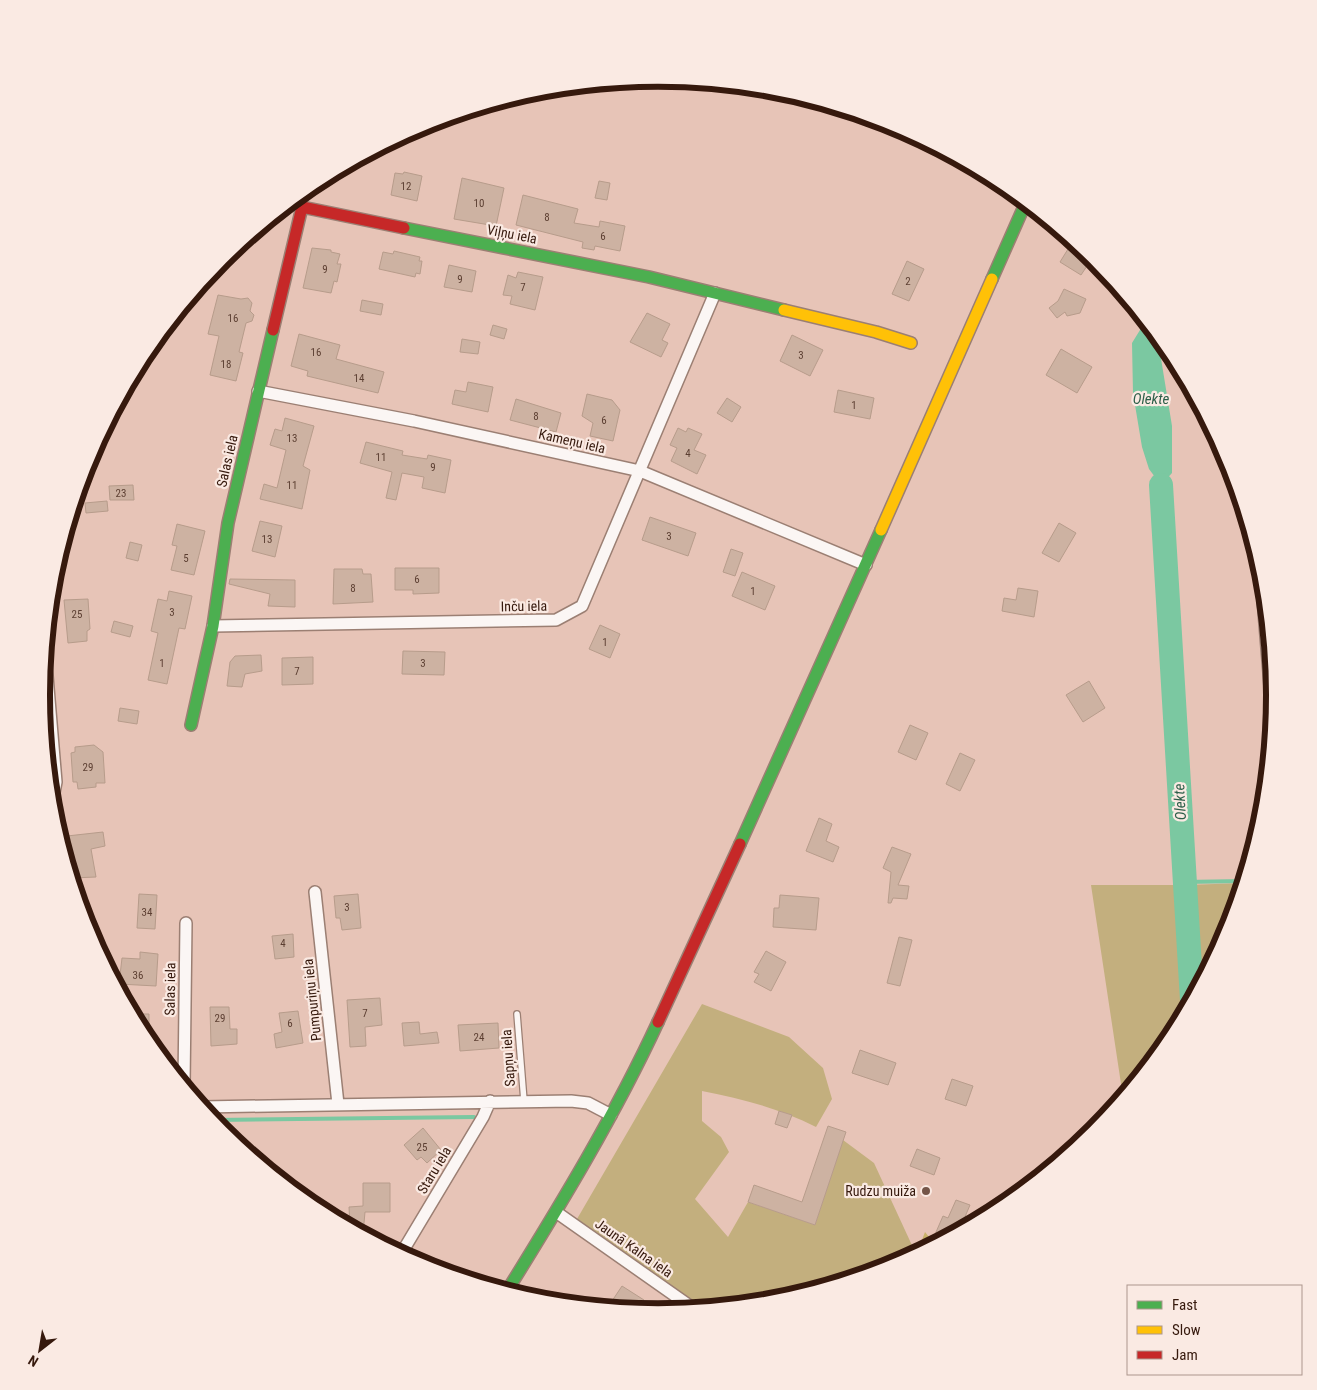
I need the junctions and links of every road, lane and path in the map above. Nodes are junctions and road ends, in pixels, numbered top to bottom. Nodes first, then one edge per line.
1 (302, 207) joint
2 (1023, 208) edge
3 (715, 292) junction
4 (911, 343) dead end
5 (258, 390) junction
6 (640, 472) junction
7 (866, 565) junction
8 (212, 626) junction
9 (51, 718) edge
10 (191, 725) dead end
11 (56, 778) edge
12 (315, 892) dead end
13 (186, 923) dead end
14 (517, 1014) dead end
15 (184, 1075) edge
16 (524, 1100) junction
17 (490, 1101) junction
18 (338, 1104) junction
19 (211, 1107) edge
20 (611, 1115) junction
21 (556, 1212) junction
22 (405, 1248) edge
23 (511, 1285) edge
24 (685, 1303) edge

1 - 3 main road, Viļņu iela
1 - 5 main road, Salas iela
2 - 7 main road
3 - 4 main road, Viļņu iela
3 - 6 street, Inču iela
5 - 6 street, Kameņu iela
5 - 8 main road, Salas iela
6 - 7 street, Kameņu iela
6 - 8 street, Inču iela
7 - 20 main road
8 - 10 main road, Salas iela
9 - 11 street
12 - 18 street, Pumpuriņu iela
13 - 15 street, Salas iela
14 - 16 lane, Sapņu iela
16 - 17 street
16 - 20 street
17 - 18 street
17 - 22 street, Staru iela
18 - 19 street
20 - 21 main road
21 - 23 main road
21 - 24 street, Jaunā Kalna iela

